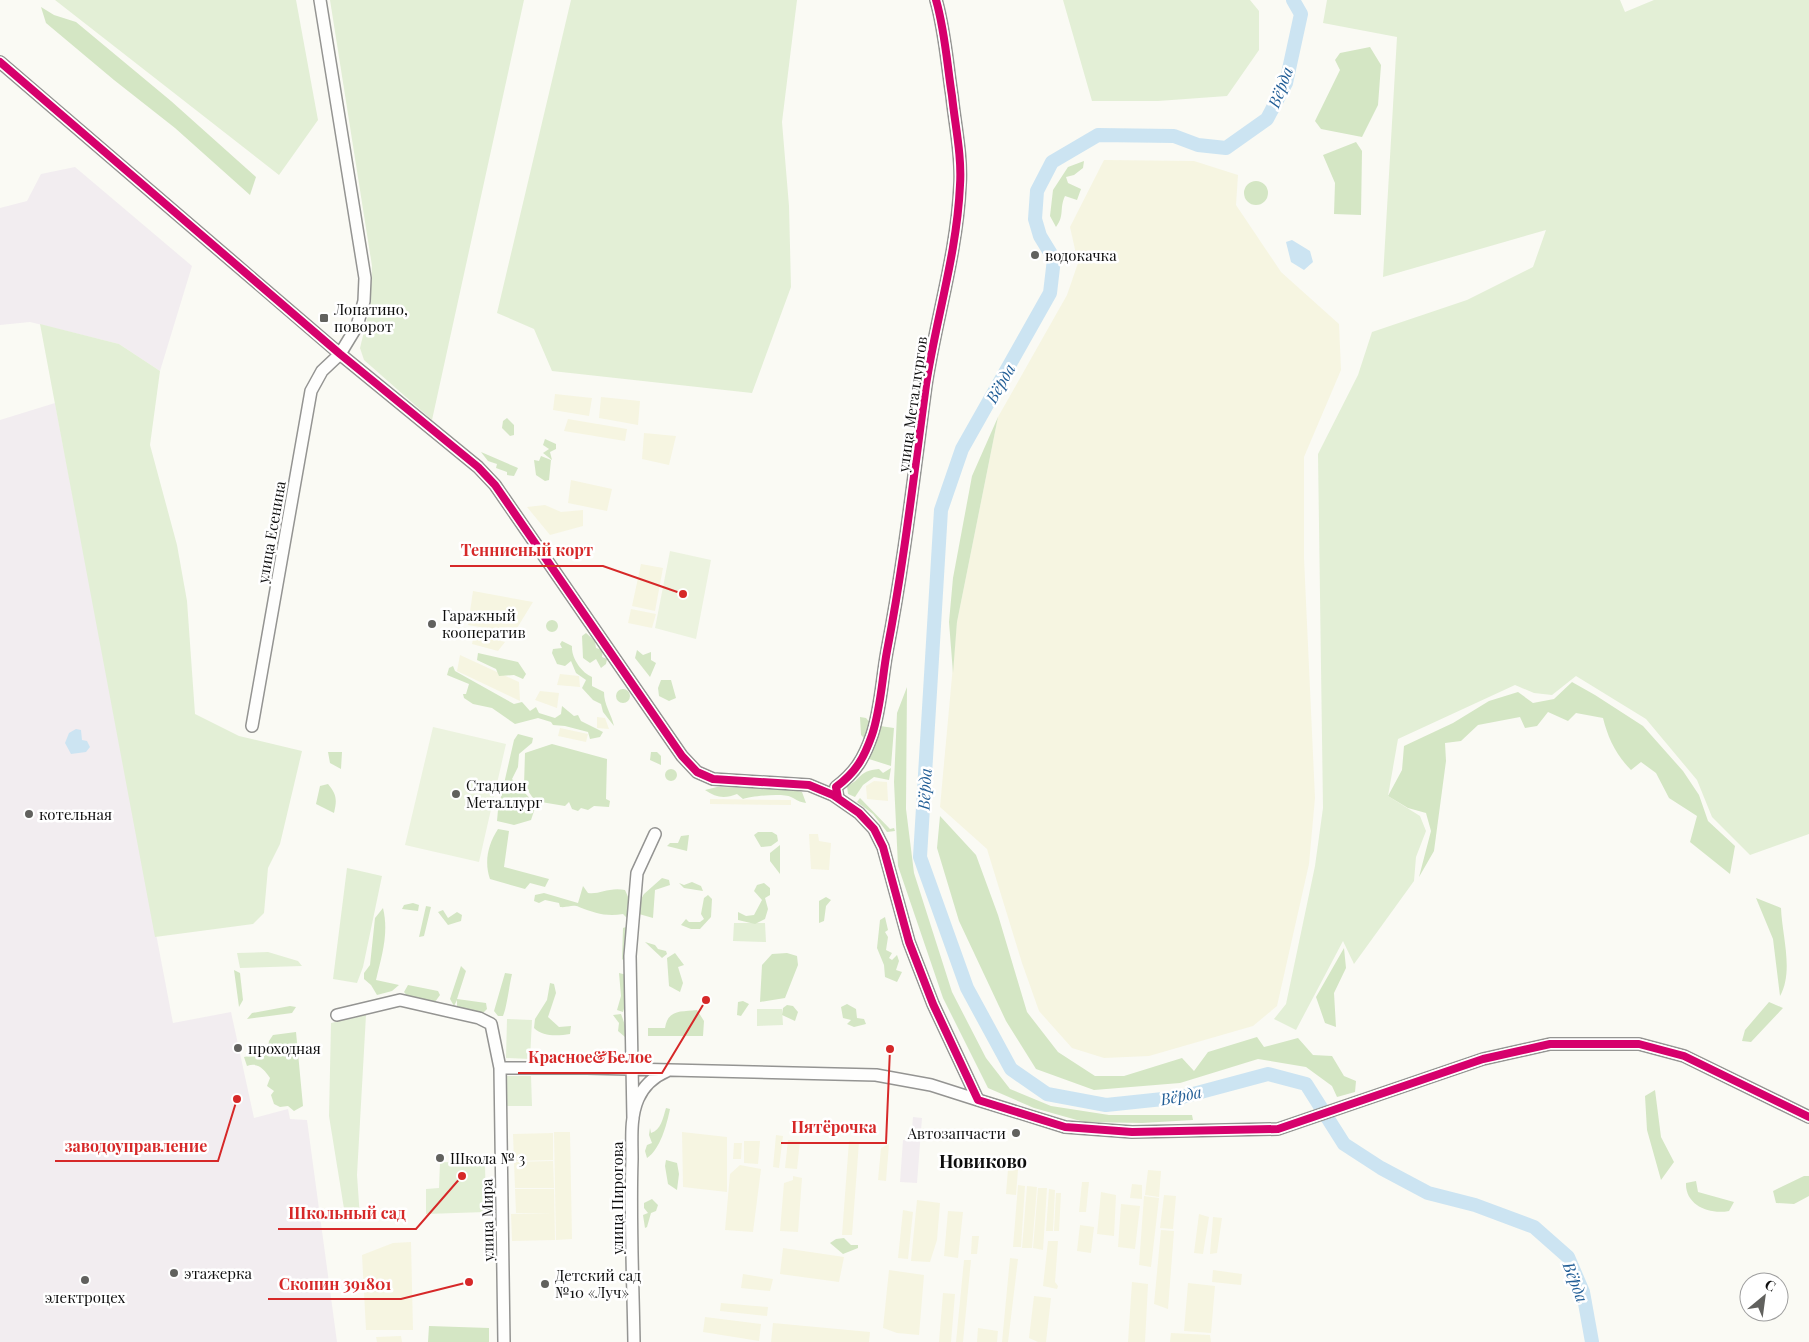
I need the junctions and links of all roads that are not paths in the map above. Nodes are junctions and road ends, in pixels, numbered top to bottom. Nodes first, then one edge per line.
1 (320, 0) edge
2 (936, 0) edge
3 (0, 62) edge
4 (340, 354) junction
5 (252, 726) dead end
6 (838, 798) junction
7 (655, 834) dead end
8 (337, 1015) dead end
9 (500, 1068) junction
10 (633, 1069) junction
11 (669, 1070) junction
12 (978, 1100) junction
13 (1809, 1117) edge
14 (633, 1119) junction
15 (504, 1342) edge
16 (634, 1342) edge

1 - 4 street, улица Есенина
2 - 6 street, улица Металлургов
3 - 4 street
4 - 5 street, улица Есенина
4 - 6 street
6 - 12 street
7 - 10 street
8 - 9 street, улица Мира
9 - 10 street
9 - 15 street, улица Мира
10 - 11 street
10 - 14 street
11 - 12 street
11 - 14 street, улица Пирогова
12 - 13 street
14 - 16 street, улица Пирогова

